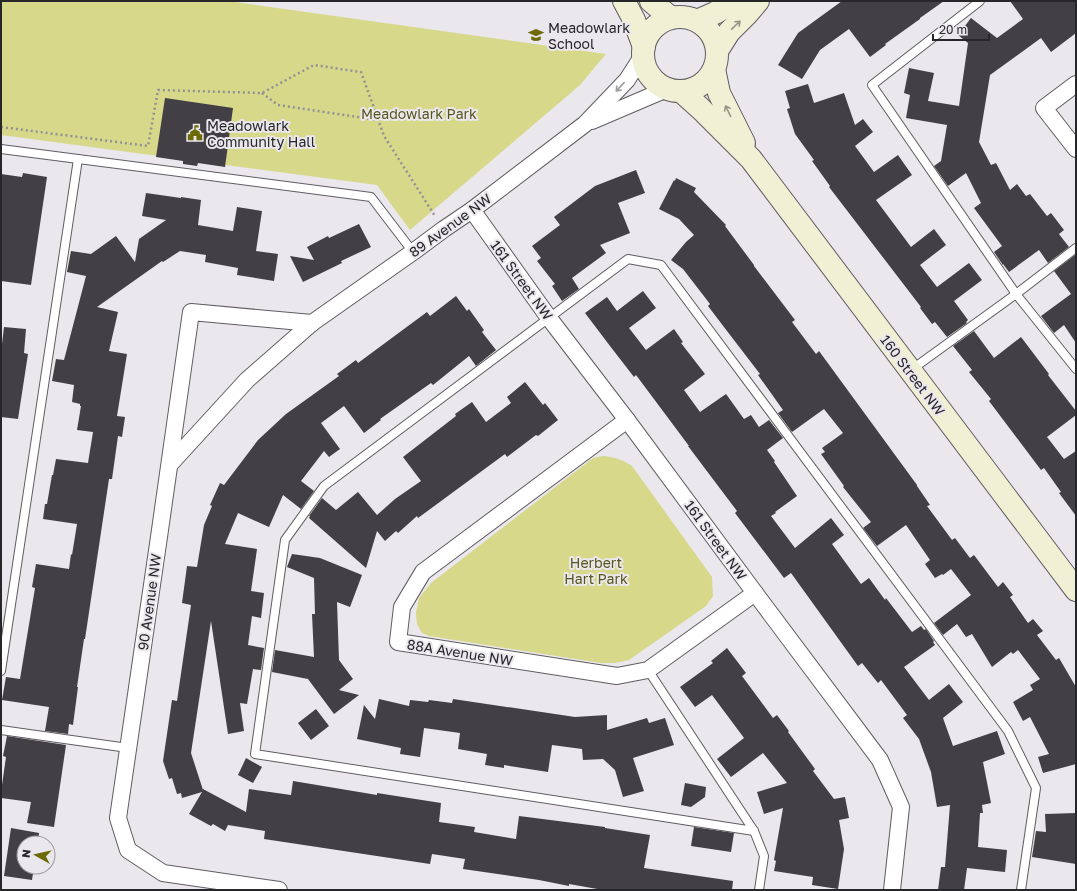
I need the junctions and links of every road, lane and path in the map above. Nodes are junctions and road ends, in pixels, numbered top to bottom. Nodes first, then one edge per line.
1 (624, 1) edge
2 (651, 1) edge
3 (735, 1) edge
4 (758, 1) edge
5 (980, 1) edge
6 (671, 18) junction
7 (697, 21) junction
8 (643, 51) junction
9 (715, 60) junction
10 (1076, 84) edge
11 (674, 90) junction
12 (262, 93) junction
13 (378, 120) junction
14 (585, 124) junction
15 (1, 127) edge
16 (1, 149) edge
17 (1076, 149) edge
18 (78, 159) junction
19 (751, 159) junction
20 (472, 210) junction
21 (444, 229) junction
22 (1076, 248) edge
23 (413, 252) junction
24 (1016, 294) junction
25 (549, 318) junction
26 (312, 323) junction
27 (1076, 369) edge
28 (910, 370) junction
29 (627, 420) junction
30 (171, 463) junction
31 (1076, 590) edge
32 (755, 593) junction
33 (648, 670) junction
34 (1, 671) edge
35 (1, 730) edge
36 (128, 748) junction
37 (754, 831) junction
38 (279, 890) edge
39 (759, 890) edge
40 (892, 890) edge
41 (1021, 890) edge

1 - 8 street
2 - 6 street
3 - 7 street
9 -> 4 street
5 - 24 lane
6 - 7 street
6 - 8 street
7 - 9 street
8 - 11 street
8 -> 14 street, 89 Avenue NW
9 - 11 street
19 -> 9 street, 160 Street NW
10 - 17 street
11 - 14 street, 89 Avenue NW
11 - 19 street, 160 Street NW
12 - 13 path
12 - 13 path
12 - 15 path
13 - 21 path
14 - 20 street, 89 Avenue NW
16 - 18 lane
18 - 23 lane
18 - 34 lane
19 - 28 street, 160 Street NW
20 - 21 street, 89 Avenue NW
20 - 25 street, 161 Street NW
21 - 23 street, 89 Avenue NW
22 - 24 lane
23 - 26 street, 89 Avenue NW
24 - 27 lane
24 - 28 lane
25 - 29 street, 161 Street NW
25 - 37 lane
25 - 41 lane
26 - 30 street, 89 Avenue NW
26 - 30 street, 90 Avenue NW
28 - 31 street, 160 Street NW
29 - 32 street, 161 Street NW
29 - 33 street, 88A Avenue NW
30 - 36 street, 90 Avenue NW
32 - 33 street, 88A Avenue NW
32 - 40 street, 161 Street NW
33 - 37 lane
35 - 36 lane
36 - 38 street, 90 Avenue NW
37 - 39 lane

